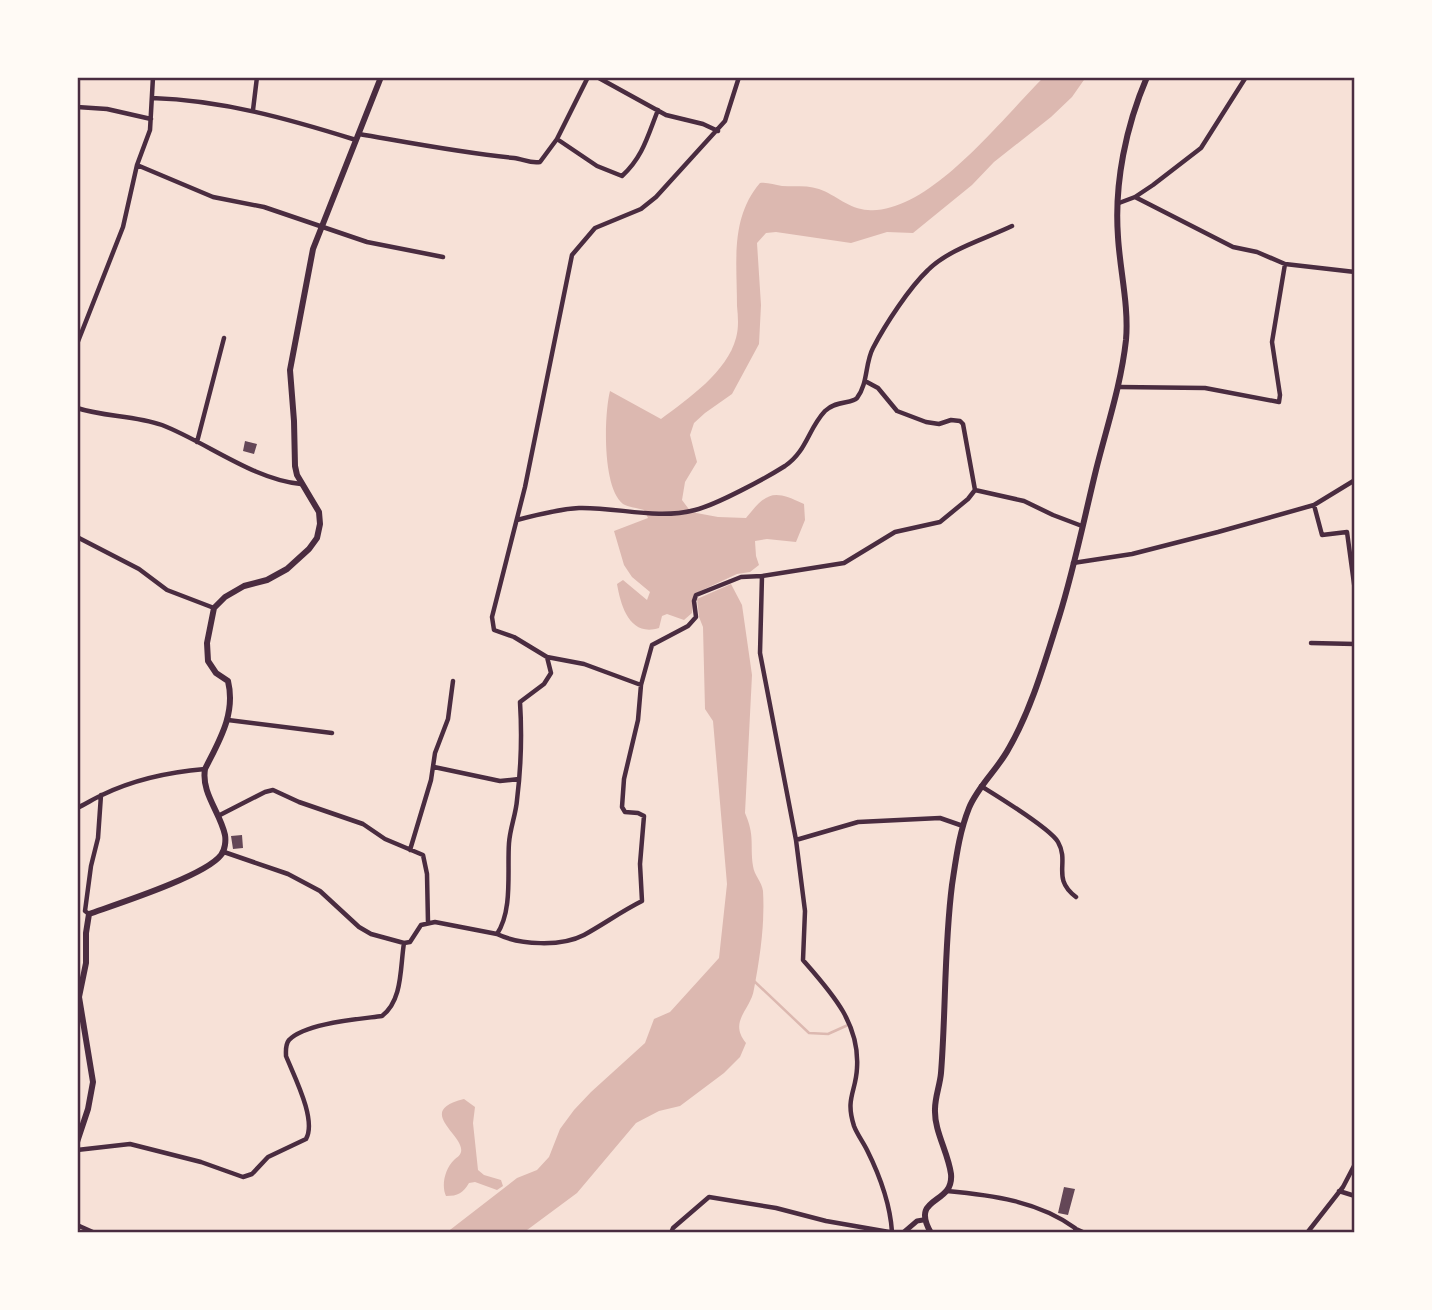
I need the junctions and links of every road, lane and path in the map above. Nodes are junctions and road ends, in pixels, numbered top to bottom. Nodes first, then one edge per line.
1 (153, 77) edge
2 (257, 77) edge
3 (381, 77) edge
4 (588, 77) edge
5 (597, 77) edge
6 (739, 77) edge
7 (1147, 77) edge
8 (1246, 77) edge
9 (152, 99) junction
10 (77, 107) edge
11 (253, 110) junction
12 (658, 110) junction
13 (151, 119) junction
14 (718, 131) junction
15 (358, 137) junction
16 (556, 139) junction
17 (137, 165) junction
18 (1135, 197) junction
19 (1119, 203) junction
20 (1012, 226) dead end
21 (320, 227) junction
22 (443, 257) dead end
23 (1285, 264) junction
24 (1355, 272) edge
25 (224, 338) dead end
26 (77, 344) edge
27 (864, 381) junction
28 (1119, 387) junction
29 (77, 408) edge
30 (197, 442) junction
31 (1355, 480) edge
32 (302, 484) junction
33 (975, 490) junction
34 (1314, 505) junction
35 (517, 520) junction
36 (1082, 526) junction
37 (77, 537) edge
38 (1073, 563) junction
39 (762, 576) junction
40 (1355, 591) edge
41 (214, 608) junction
42 (1311, 643) dead end
43 (1355, 644) edge
44 (547, 657) junction
45 (453, 681) dead end
46 (641, 685) junction
47 (228, 720) junction
48 (331, 733) dead end
49 (434, 767) junction
50 (205, 769) junction
51 (519, 779) junction
52 (981, 786) junction
53 (102, 795) junction
54 (77, 807) edge
55 (218, 816) junction
56 (963, 826) junction
57 (796, 840) junction
58 (410, 850) junction
59 (224, 852) junction
60 (1076, 897) dead end
61 (89, 914) junction
62 (428, 923) junction
63 (77, 931) edge
64 (86, 933) junction
65 (497, 934) junction
66 (404, 943) junction
67 (77, 1142) edge
68 (77, 1150) edge
69 (1355, 1164) edge
70 (947, 1191) junction
71 (1339, 1191) junction
72 (1355, 1196) edge
73 (923, 1220) junction
74 (77, 1224) edge
75 (1075, 1231) edge
76 (95, 1233) edge
77 (671, 1233) edge
78 (893, 1233) edge
79 (903, 1233) edge
80 (930, 1233) edge
81 (1085, 1233) edge
82 (1307, 1233) edge

1 - 9 street
2 - 11 street
3 - 15 main road
4 - 16 street
5 - 12 street
6 - 14 street
7 - 19 main road
8 - 18 street
9 - 11 street
9 - 13 street
10 - 13 street
11 - 15 street
12 - 14 street
12 - 16 street
13 - 17 street
14 - 35 street
15 - 16 street
15 - 21 main road
17 - 21 street
17 - 26 street
18 - 19 street
18 - 23 street
19 - 28 main road
20 - 27 street
21 - 22 street
21 - 32 main road
23 - 24 street
23 - 28 street
25 - 30 street
27 - 33 street
27 - 35 street
28 - 36 main road
29 - 30 street
30 - 32 street
31 - 34 street
32 - 41 main road
33 - 36 street
33 - 39 street
34 - 38 street
34 - 40 street
35 - 44 street
36 - 38 main road
37 - 41 street
38 - 52 main road
39 - 46 street
39 - 57 street
41 - 47 main road
42 - 43 street
44 - 46 street
44 - 51 street
45 - 49 street
46 - 65 street
47 - 48 street
47 - 50 main road
49 - 51 street
49 - 58 street
50 - 53 street
50 - 55 main road
51 - 65 street
52 - 56 main road
52 - 60 street
53 - 54 street
53 - 61 street
55 - 58 street
55 - 59 main road
56 - 57 street
56 - 70 main road
57 - 78 street
58 - 62 street
59 - 61 main road
59 - 66 street
61 - 64 main road
62 - 65 street
62 - 66 street
63 - 64 street
64 - 67 main road
66 - 68 street
69 - 71 street
70 - 73 main road
70 - 75 street
71 - 72 street
71 - 82 street
73 - 79 street
73 - 80 main road
74 - 76 street
75 - 81 street
77 - 78 street

